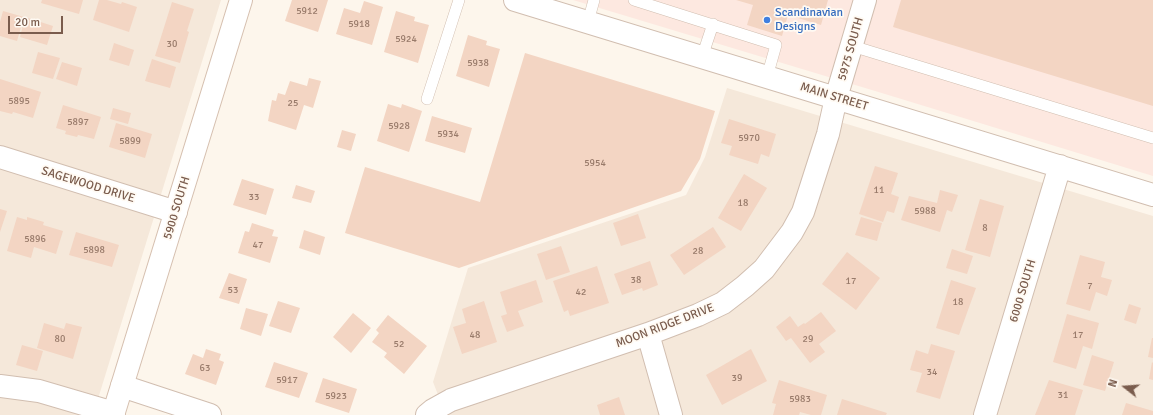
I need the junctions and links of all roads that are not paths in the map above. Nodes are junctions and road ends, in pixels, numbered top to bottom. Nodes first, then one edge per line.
1 (241, 0) edge
2 (459, 0) edge
3 (515, 0) edge
4 (594, 0) edge
5 (634, 0) edge
6 (865, 0) edge
7 (588, 22) junction
8 (713, 24) junction
9 (852, 46) junction
10 (702, 57) junction
11 (767, 77) junction
12 (836, 98) junction
13 (427, 99) dead end
14 (1153, 138) edge
15 (0, 157) edge
16 (1060, 166) junction
17 (1153, 194) edge
18 (176, 212) junction
19 (648, 334) junction
20 (0, 386) edge
21 (122, 386) junction
22 (114, 414) edge
23 (210, 415) edge
24 (427, 415) edge
25 (671, 415) edge
26 (985, 415) edge

1 - 18 street, 5900 SOUTH
2 - 13 lane
3 - 7 street, MAIN STREET
4 - 7 lane
5 - 8 lane
6 - 9 street, 5975 SOUTH
7 - 10 street, MAIN STREET
8 - 10 lane
8 - 11 lane
9 - 12 street, 5975 SOUTH
9 - 14 lane
10 - 11 street, MAIN STREET
11 - 12 street, MAIN STREET
12 - 16 street, MAIN STREET
12 - 19 street, MOON RIDGE DRIVE
15 - 18 street, SAGEWOOD DRIVE
16 - 17 street, MAIN STREET
16 - 26 street, 6000 SOUTH
18 - 21 street, 5900 SOUTH
19 - 24 street, MOON RIDGE DRIVE
19 - 25 street
20 - 22 street
21 - 22 street, 5900 SOUTH
21 - 23 street

